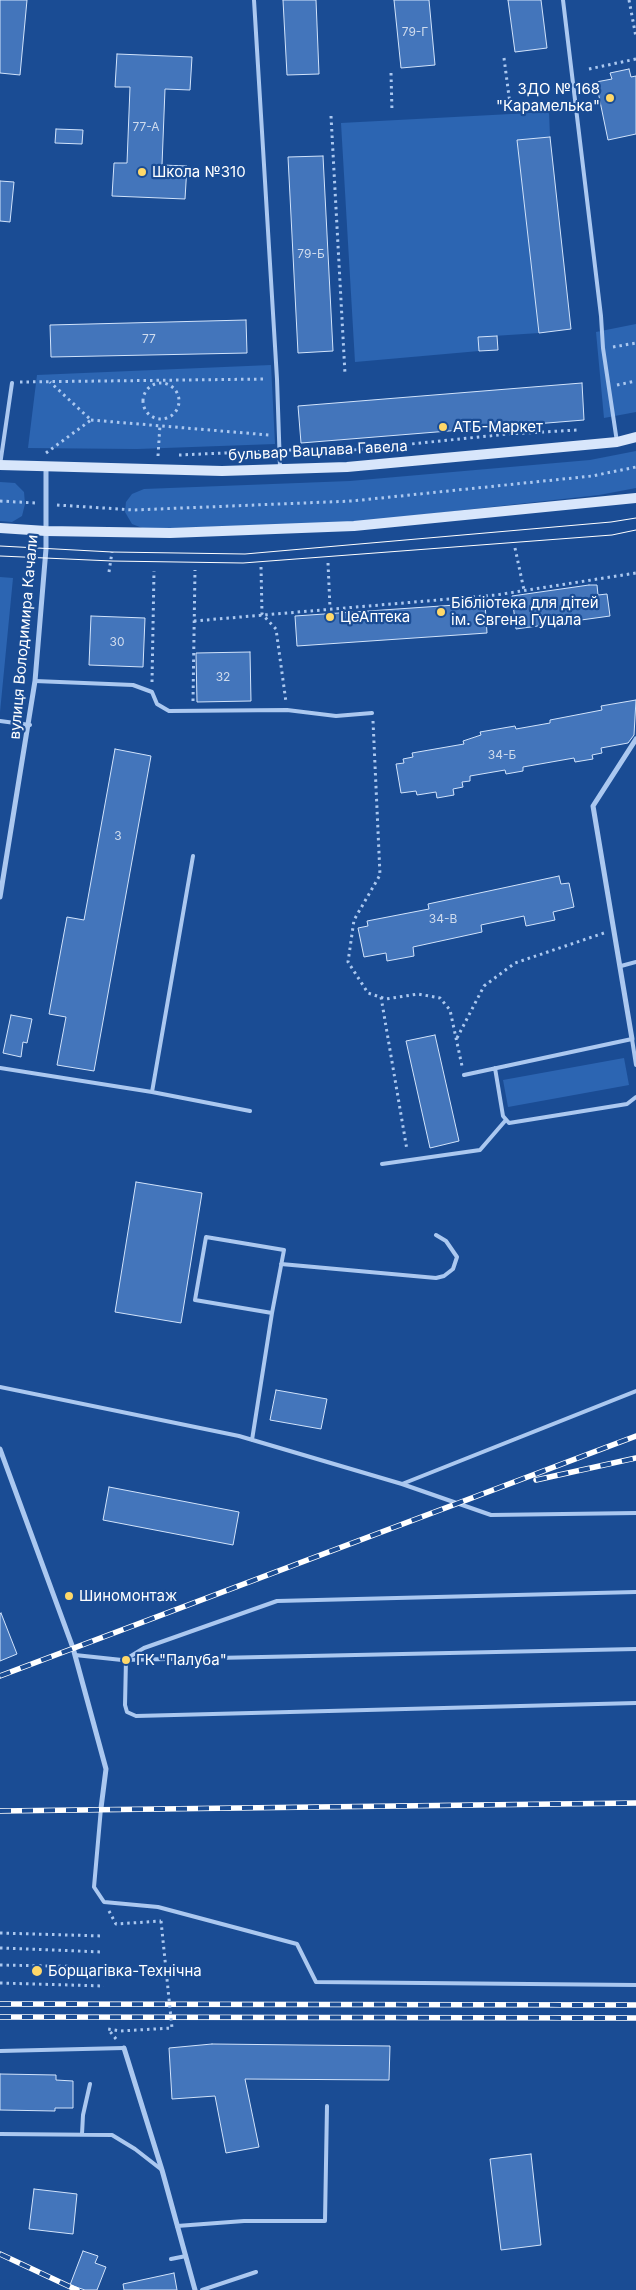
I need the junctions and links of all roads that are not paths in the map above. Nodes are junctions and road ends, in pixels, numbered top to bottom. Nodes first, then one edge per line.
1 (254, 0) edge
2 (564, 0) edge
3 (12, 383) road end
4 (636, 438) edge
5 (617, 442) junction
6 (0, 465) edge
7 (46, 466) junction
8 (280, 469) junction
9 (636, 498) edge
10 (0, 528) edge
11 (46, 531) junction
12 (35, 681) junction
13 (372, 713) road end
14 (0, 721) edge
15 (30, 724) junction
16 (636, 739) edge
17 (193, 856) dead end
18 (0, 897) edge
19 (636, 962) edge
20 (621, 966) junction
21 (632, 1039) junction
22 (636, 1065) edge
23 (0, 1068) edge
24 (496, 1068) junction
25 (464, 1076) road end
26 (152, 1092) junction
27 (636, 1097) edge
28 (250, 1111) dead end
29 (505, 1121) junction
30 (382, 1164) dead end
31 (436, 1235) dead end
32 (281, 1264) junction
33 (272, 1314) junction
34 (0, 1387) edge
35 (636, 1391) edge
36 (252, 1440) junction
37 (0, 1449) edge
38 (402, 1484) junction
39 (636, 1513) edge
40 (636, 1592) edge
41 (636, 1649) edge
42 (75, 1655) junction
43 (126, 1659) junction
44 (636, 1703) edge
45 (101, 1808) joint
46 (636, 1985) edge
47 (124, 2048) joint
48 (0, 2051) edge
49 (90, 2084) dead end
50 (327, 2106) dead end
51 (0, 2134) edge
52 (82, 2134) junction
53 (162, 2170) junction
54 (177, 2226) junction
55 (186, 2256) junction
56 (170, 2259) dead end
57 (256, 2272) dead end
58 (195, 2290) edge
59 (202, 2290) edge

1 - 8 lane
2 - 5 lane
3 - 6 lane
4 - 5 main road, бульвар Вацлава Гавела
5 - 8 main road, бульвар Вацлава Гавела
6 - 7 main road, бульвар Вацлава Гавела
7 - 8 main road, бульвар Вацлава Гавела
7 - 11 street, вулиця Володимира Качали
9 - 11 main road
10 - 11 main road
11 - 12 street, вулиця Володимира Качали
12 - 13 lane
12 - 15 street, вулиця Володимира Качали
14 - 15 lane
15 - 18 street, вулиця Володимира Качали
16 - 20 street
17 - 26 lane
19 - 20 lane
20 - 21 street
21 - 22 lane
21 - 24 lane
23 - 26 lane
24 - 25 lane
24 - 29 lane
26 - 28 lane
27 - 29 lane
29 - 30 lane
31 - 32 lane
32 - 33 lane
32 - 33 lane
33 - 36 lane
34 - 36 lane
35 - 38 lane
36 - 38 lane
37 - 42 street
38 - 39 lane
40 - 43 lane
41 - 43 lane
42 - 43 lane
42 - 45 street
43 - 44 lane
45 - 46 lane
47 - 48 lane
47 - 53 street
49 - 52 lane
50 - 54 lane
51 - 52 lane
52 - 53 lane
53 - 54 street
54 - 55 street
55 - 56 lane
55 - 58 street
57 - 59 lane

